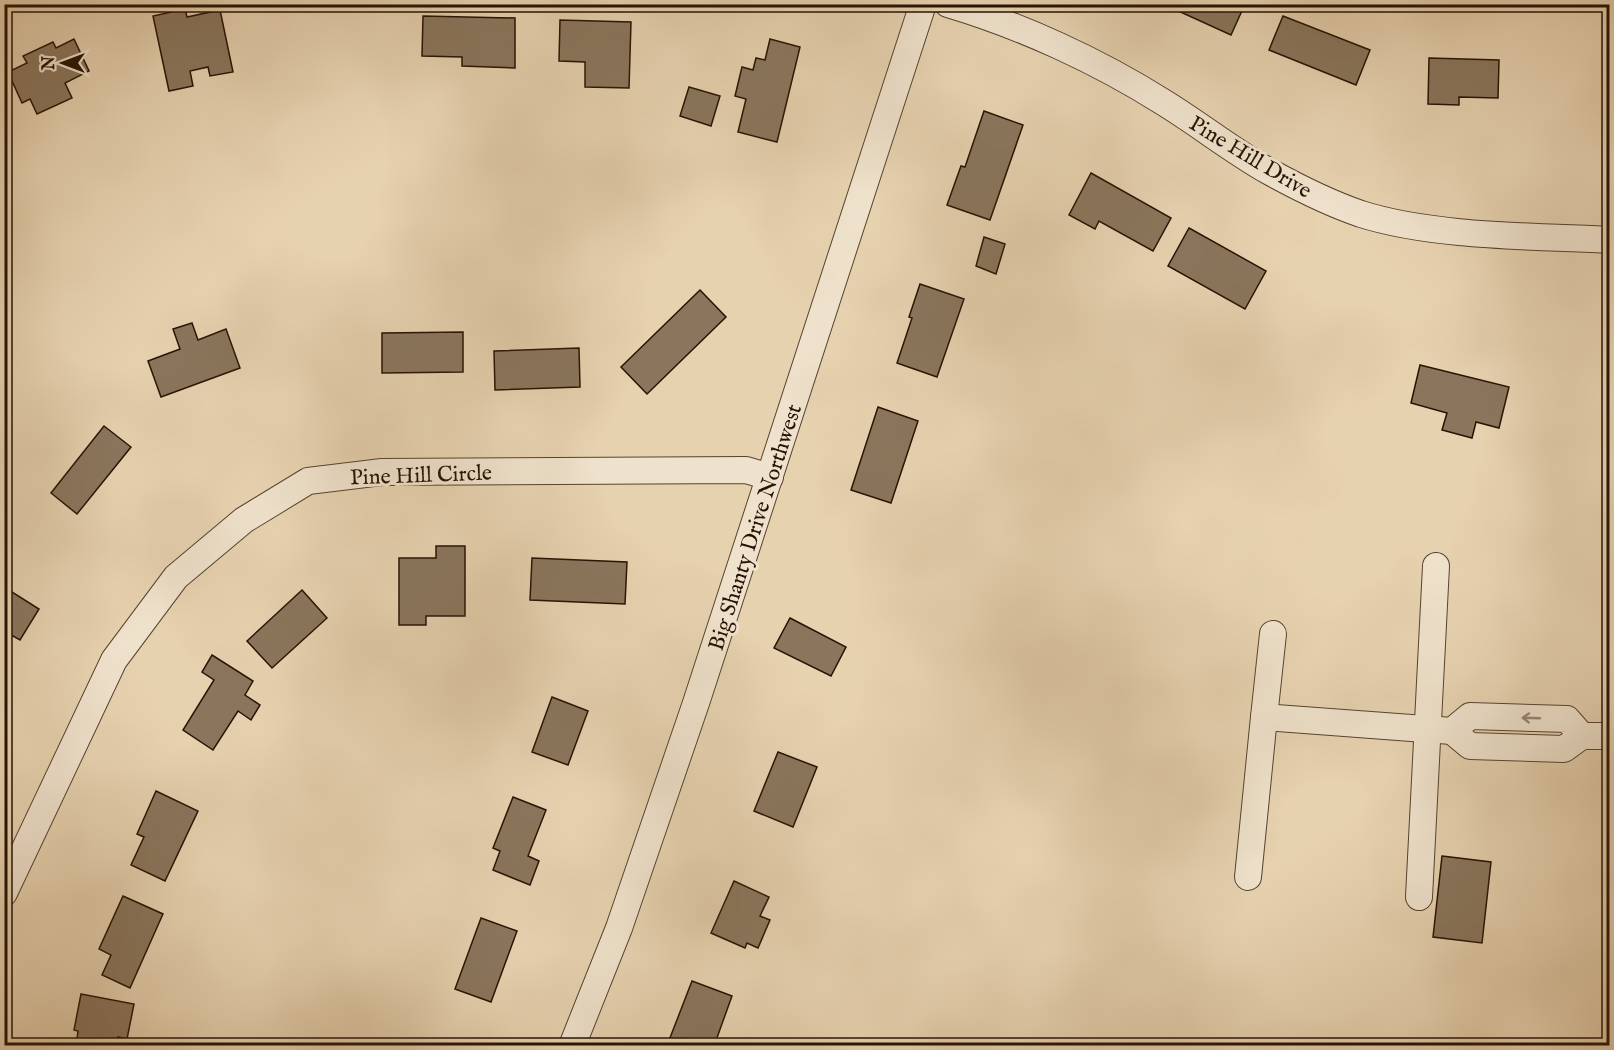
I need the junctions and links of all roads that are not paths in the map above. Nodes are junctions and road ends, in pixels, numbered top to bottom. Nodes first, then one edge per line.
1 (923, 4) edge
2 (948, 4) edge
3 (1610, 240) edge
4 (770, 477) junction
5 (1436, 566) dead end
6 (1272, 634) dead end
7 (1499, 716) junction
8 (1264, 717) junction
9 (1426, 729) junction
10 (1452, 731) junction
11 (1582, 736) junction
12 (1610, 736) edge
13 (1498, 747) junction
14 (1248, 877) dead end
15 (4, 893) edge
16 (1419, 897) dead end
17 (572, 1046) edge

1 - 4 street, Big Shanty Drive Northwest
2 - 3 street, Pine Hill Drive
4 - 15 street, Pine Hill Circle
4 - 17 street, Big Shanty Drive Northwest
5 - 9 street
6 - 8 street
7 - 10 street
11 -> 7 street
7 - 13 street
8 - 9 street
8 - 14 street
9 - 10 street
9 - 16 street
10 - 13 street
11 - 12 street
11 - 13 street

